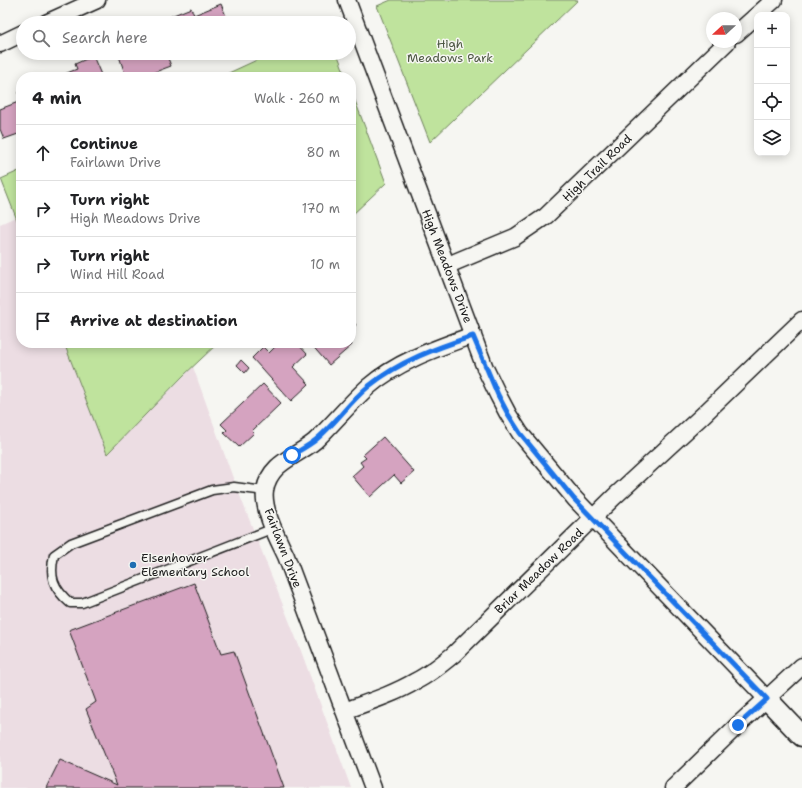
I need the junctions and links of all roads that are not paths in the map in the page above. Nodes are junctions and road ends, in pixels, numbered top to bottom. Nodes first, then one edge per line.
1 (347, 0) edge
2 (774, 0) edge
3 (87, 2) edge
4 (60, 16) edge
5 (353, 16) edge
6 (356, 24) edge
7 (742, 29) edge
8 (16, 36) edge
9 (0, 44) edge
10 (721, 48) edge
11 (448, 265) junction
12 (802, 320) edge
13 (473, 336) junction
14 (264, 491) junction
15 (593, 519) junction
16 (274, 528) junction
17 (802, 666) edge
18 (767, 699) junction
19 (344, 711) junction
20 (802, 736) edge
21 (373, 788) edge
22 (673, 788) edge

1 - 5 street, High Meadows Drive
2 - 7 street
3 - 4 street
6 - 11 street, High Meadows Drive
8 - 9 street
10 - 11 street, High Trail Road
11 - 13 street, High Meadows Drive
12 - 15 street, Briar Meadow Road
13 - 14 street, Fairlawn Drive
13 - 15 street, High Meadows Drive
14 - 16 street, Fairlawn Drive
14 - 16 lane
15 - 18 street, High Meadows Drive
15 - 19 street, Briar Meadow Road
16 - 19 street, Fairlawn Drive
17 - 18 street
18 - 20 street, High Meadows Drive
18 - 22 street
19 - 21 street, Fairlawn Drive

